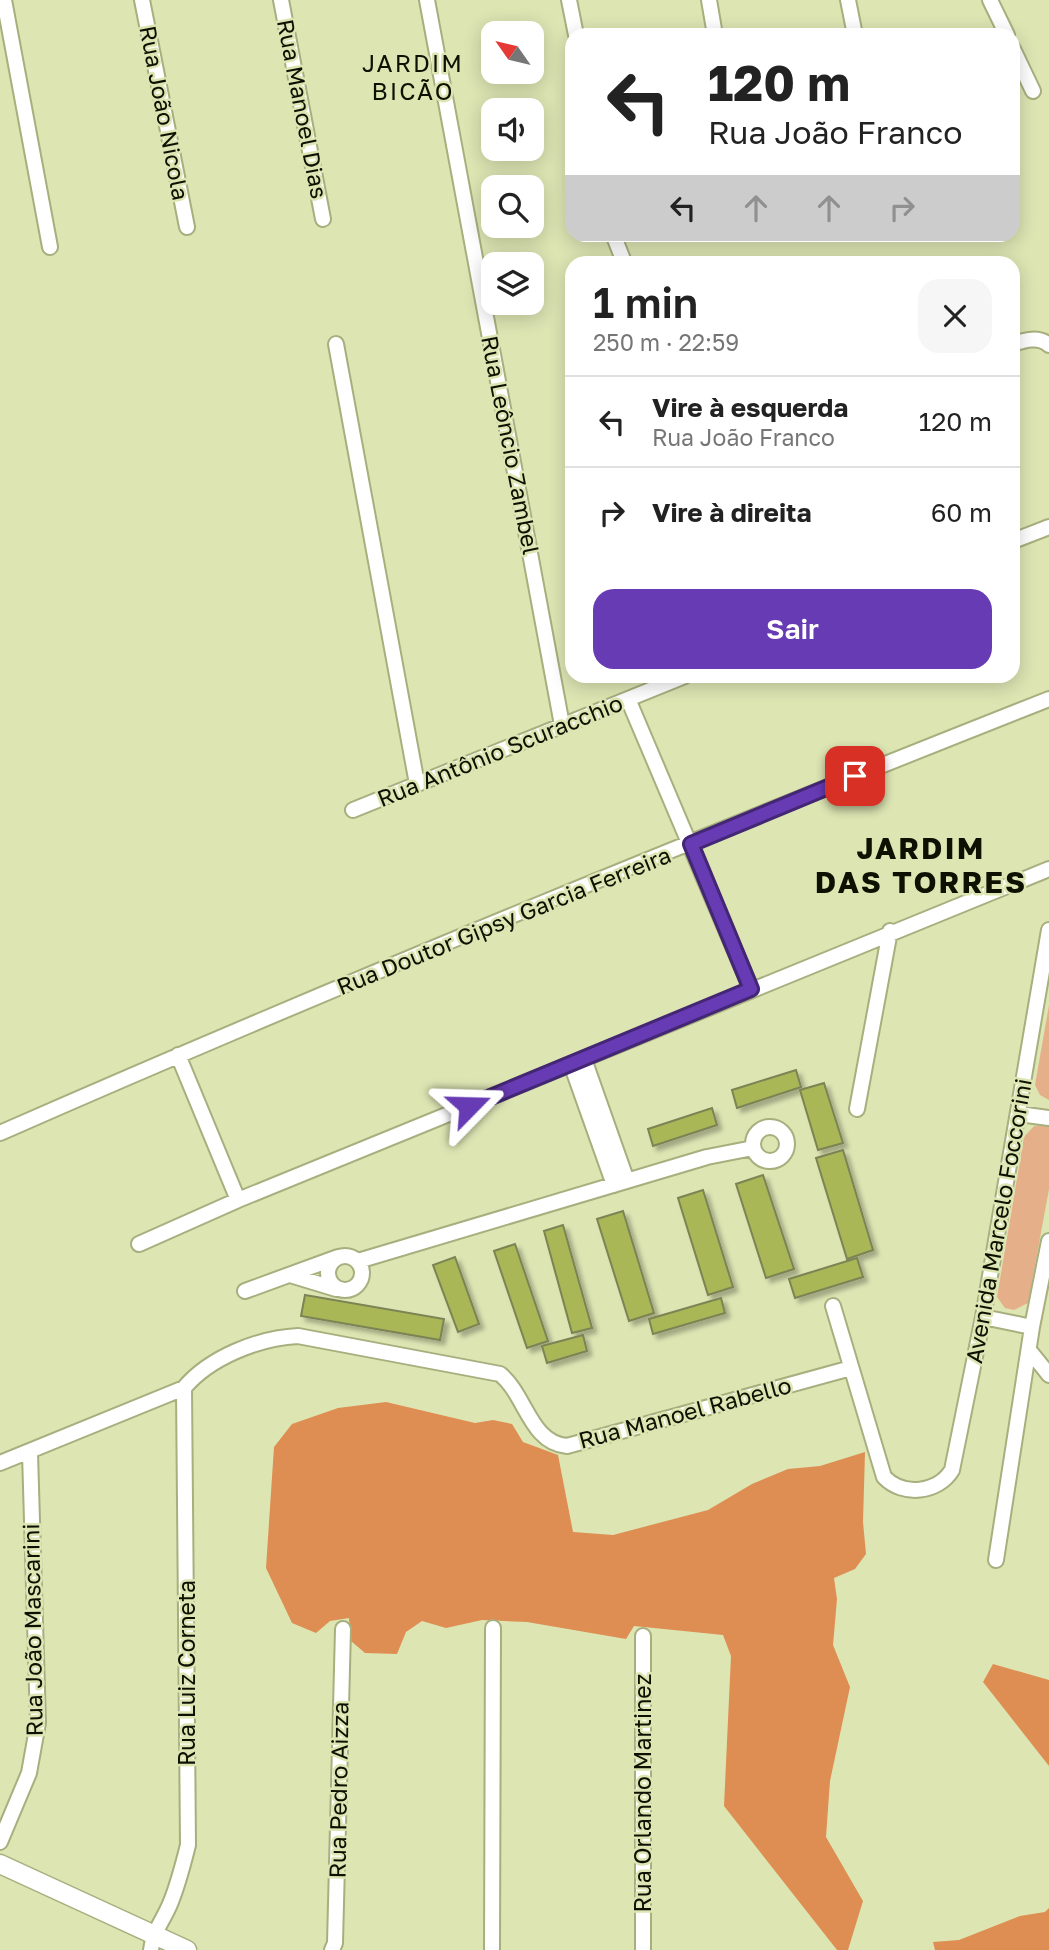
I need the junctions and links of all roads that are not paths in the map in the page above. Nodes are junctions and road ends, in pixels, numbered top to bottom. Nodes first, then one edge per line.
1 (4, 0) edge
2 (142, 0) edge
3 (281, 0) edge
4 (427, 0) edge
5 (569, 0) edge
6 (709, 0) edge
7 (848, 0) edge
8 (990, 0) edge
9 (575, 28) edge
10 (714, 28) edge
11 (854, 28) edge
12 (1004, 28) edge
13 (1020, 64) edge
14 (1033, 91) dead end
15 (323, 219) dead end
16 (187, 227) dead end
17 (50, 247) dead end
18 (1020, 342) edge
19 (336, 344) dead end
20 (1049, 345) edge
21 (1049, 527) edge
22 (1020, 538) edge
23 (668, 683) edge
24 (628, 699) junction
25 (1049, 699) edge
26 (562, 725) junction
27 (417, 784) junction
28 (354, 810) dead end
29 (691, 844) junction
30 (1049, 869) edge
31 (1049, 930) edge
32 (890, 932) junction
33 (751, 989) junction
34 (178, 1055) junction
35 (578, 1062) junction
36 (857, 1109) dead end
37 (1020, 1114) junction
38 (1049, 1118) edge
39 (0, 1133) edge
40 (753, 1148) dead end
41 (621, 1183) junction
42 (238, 1200) junction
43 (1049, 1241) edge
44 (139, 1244) dead end
45 (339, 1257) junction
46 (358, 1261) junction
47 (290, 1275) junction
48 (338, 1289) junction
49 (245, 1291) dead end
50 (833, 1307) dead end
51 (983, 1317) junction
52 (1032, 1327) junction
53 (1029, 1350) junction
54 (850, 1368) junction
55 (1049, 1375) edge
56 (184, 1388) junction
57 (30, 1453) junction
58 (0, 1463) edge
59 (996, 1560) dead end
60 (493, 1628) dead end
61 (343, 1629) dead end
62 (643, 1636) dead end
63 (0, 1842) edge
64 (0, 1864) edge
65 (151, 1942) edge
66 (187, 1950) edge
67 (332, 1950) edge
68 (492, 1950) edge
69 (643, 1950) edge

1 - 17 street
2 - 16 street, Rua João Nicola
3 - 15 street, Rua Manoel Dias
4 - 26 street, Rua Leôncio Zambel
5 - 9 street
6 - 10 street
7 - 11 street
8 - 12 street
13 - 14 street
18 - 20 street
19 - 27 street
21 - 22 street
23 - 24 street, Rua Antônio Scuracchio
24 - 26 street, Rua Antônio Scuracchio
24 - 29 street
25 - 29 street, Rua Doutor Gipsy Garcia Ferreira
26 - 27 street, Rua Antônio Scuracchio
27 - 28 street, Rua Antônio Scuracchio
29 - 33 street
29 - 34 street, Rua Doutor Gipsy Garcia Ferreira
30 - 32 street
31 - 37 street, Avenida Marcelo Foccorini
32 - 33 street
32 - 36 street
33 - 35 street
34 - 39 street, Rua Doutor Gipsy Garcia Ferreira
34 - 42 street
35 - 41 street
35 - 42 street
37 - 38 street
37 - 51 street, Avenida Marcelo Foccorini
40 - 41 street
41 - 46 street
42 - 44 street
43 - 52 street
45 - 46 street
45 - 47 street
45 - 48 street
46 - 48 street
47 - 48 street
47 - 49 street
50 - 54 street
51 - 52 street
51 - 54 street, Avenida Marcelo Foccorini
52 - 53 street
53 - 55 street
53 - 59 street
54 - 56 street, Rua Manoel Rabello
56 - 57 street, Rua Manoel Rabello
56 - 65 street, Rua Luiz Corneta
57 - 58 street, Rua Manoel Rabello
57 - 63 street, Rua João Mascarini
60 - 68 street
61 - 67 street, Rua Pedro Aizza
62 - 69 street, Rua Orlando Martinez
64 - 65 street
65 - 66 street

